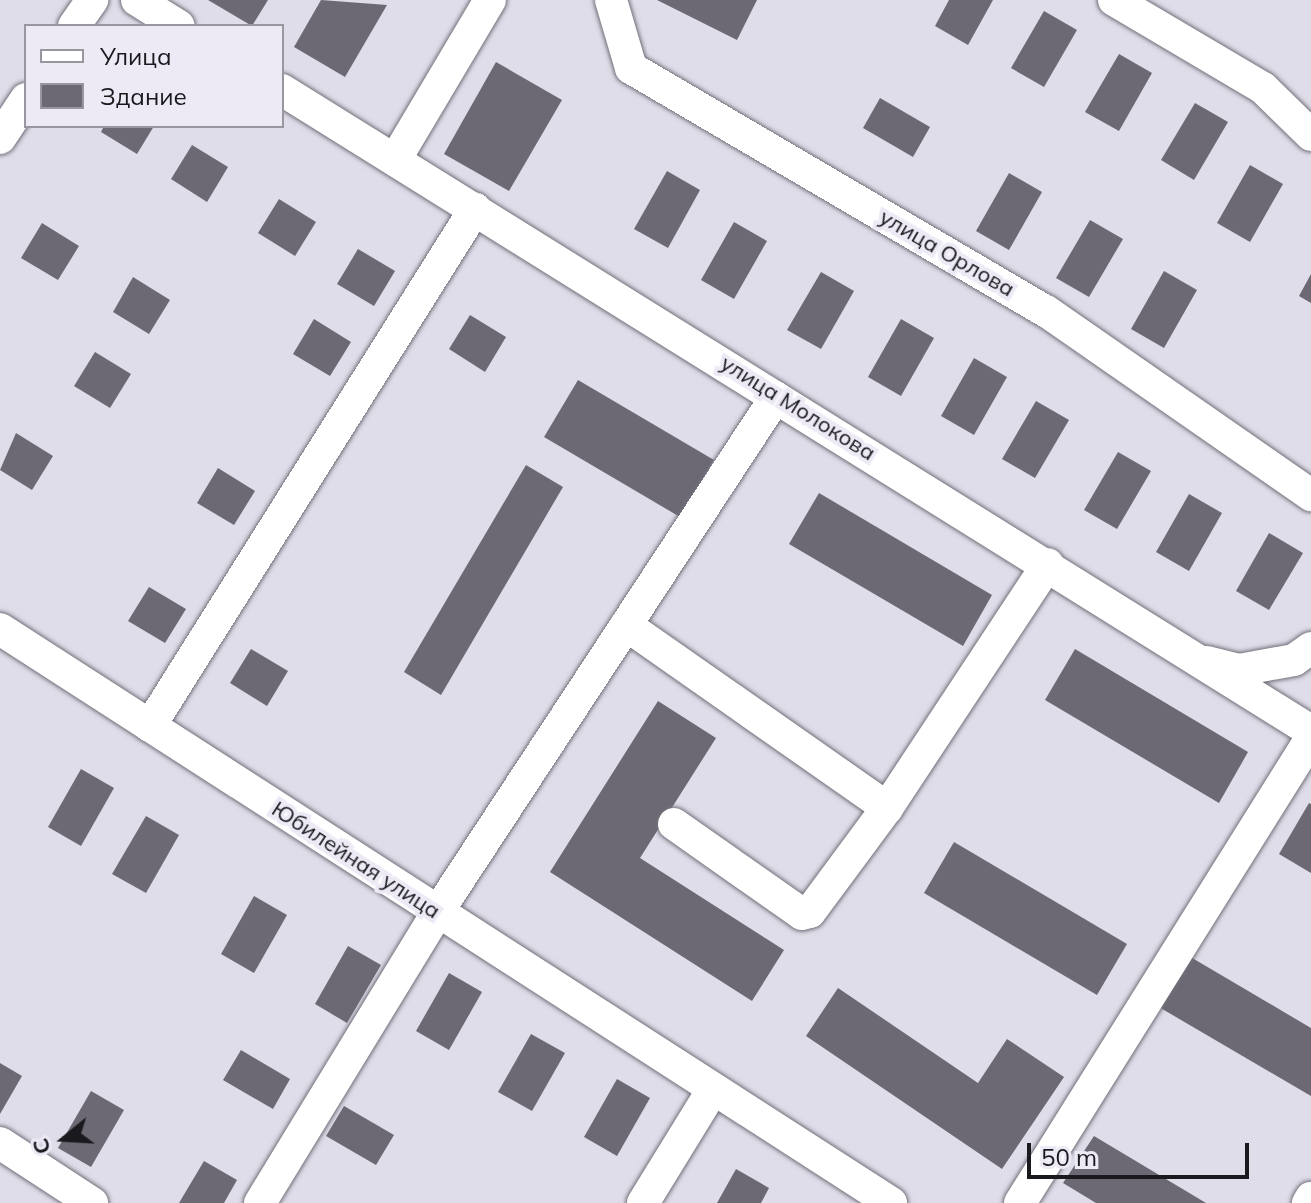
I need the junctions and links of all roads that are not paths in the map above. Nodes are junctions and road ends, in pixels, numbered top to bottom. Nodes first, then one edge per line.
1 (92, 0) edge
2 (137, 0) edge
3 (490, 0) edge
4 (611, 0) edge
5 (1114, 0) edge
6 (75, 24) edge
7 (176, 24) edge
8 (284, 91) edge
9 (24, 102) edge
10 (1311, 135) edge
11 (0, 138) edge
12 (395, 160) junction
13 (475, 209) junction
14 (776, 397) junction
15 (1311, 495) edge
16 (1048, 564) junction
17 (626, 625) junction
18 (0, 629) edge
19 (1311, 648) edge
20 (1187, 658) junction
21 (150, 726) junction
22 (1311, 731) edge
23 (1311, 738) edge
24 (887, 808) junction
25 (674, 824) dead end
26 (437, 913) junction
27 (712, 1091) junction
28 (0, 1143) edge
29 (92, 1203) edge
30 (260, 1203) edge
31 (643, 1203) edge
32 (891, 1203) edge
33 (1020, 1203) edge

1 - 6 street
2 - 7 street
3 - 12 street
4 - 15 street, улица Орлова
5 - 10 street
8 - 12 street, улица Молокова
9 - 11 street
12 - 13 street, улица Молокова
13 - 14 street, улица Молокова
13 - 21 street
14 - 16 street, улица Молокова
14 - 17 street
16 - 20 street, улица Молокова
16 - 24 street
17 - 24 street
17 - 26 street
18 - 21 street, Юбилейная улица
19 - 20 street
20 - 22 street, улица Молокова
21 - 26 street, Юбилейная улица
23 - 33 street
24 - 25 street
26 - 27 street, Юбилейная улица
26 - 30 street
27 - 31 street
27 - 32 street, Юбилейная улица
28 - 29 street

